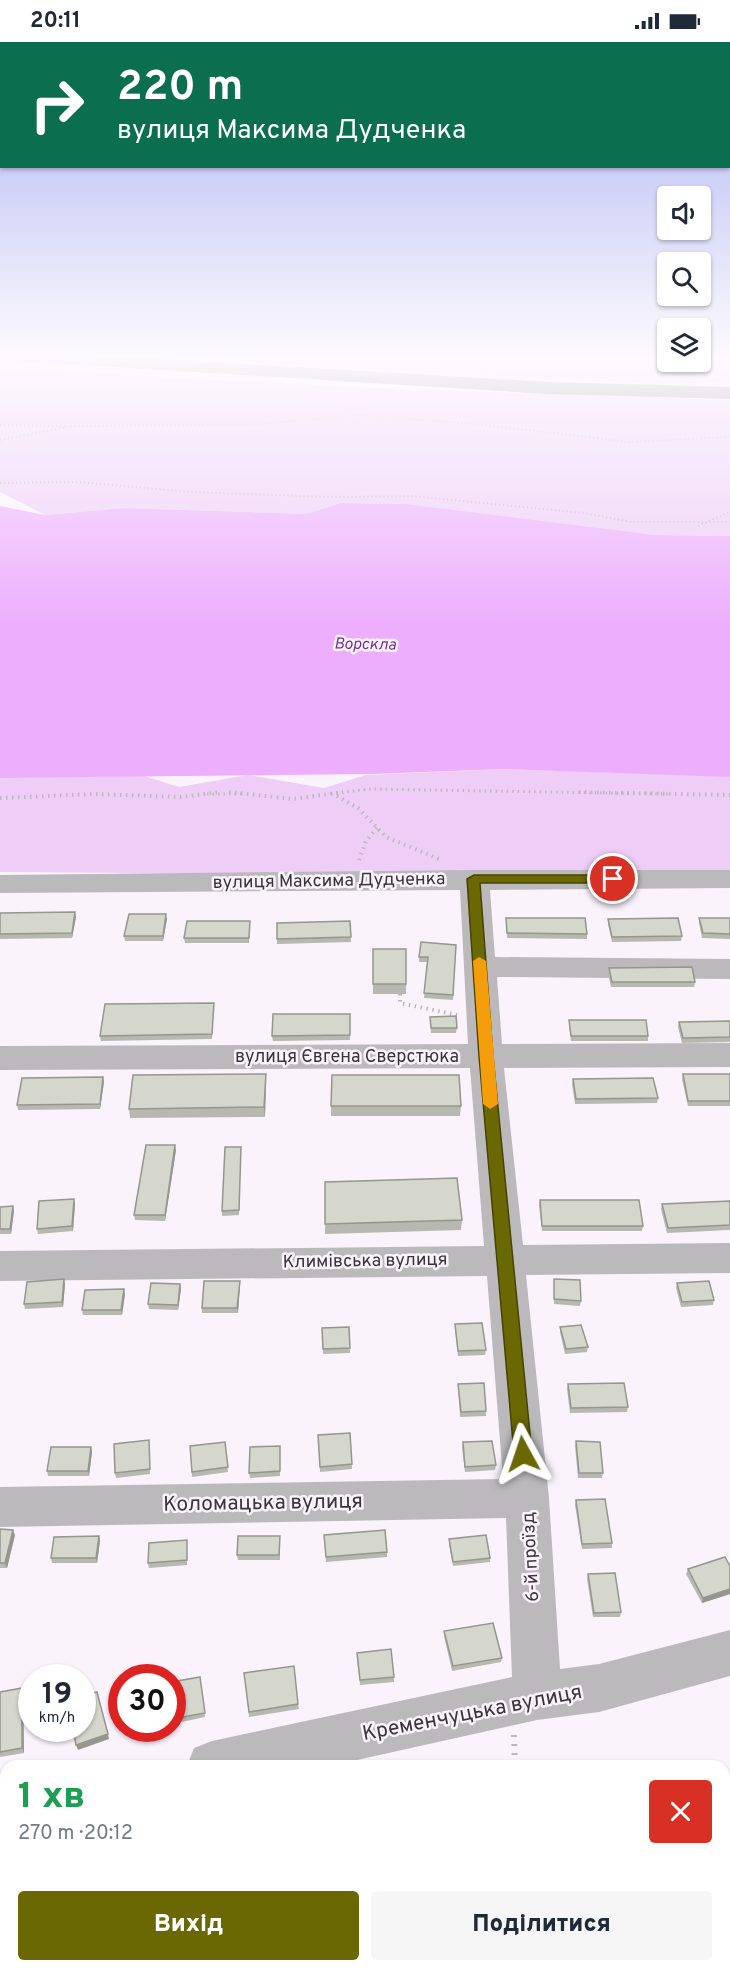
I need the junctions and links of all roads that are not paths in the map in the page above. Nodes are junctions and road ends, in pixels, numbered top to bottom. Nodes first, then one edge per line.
1 (474, 879) junction
2 (730, 879) edge
3 (0, 884) edge
4 (480, 967) junction
5 (730, 969) edge
6 (730, 1055) edge
7 (486, 1056) junction
8 (0, 1058) edge
9 (505, 1258) junction
10 (730, 1258) edge
11 (0, 1266) edge
12 (526, 1498) junction
13 (0, 1507) edge
14 (730, 1653) edge
15 (537, 1696) junction
16 (240, 1760) edge

1 - 2 street, вулиця Максима Дудченка
1 - 3 street, вулиця Максима Дудченка
1 - 4 street, 6-й проїзд
4 - 5 street
4 - 7 street, 6-й проїзд
6 - 7 street, вулиця Євгена Сверстюка
7 - 8 street, вулиця Євгена Сверстюка
7 - 9 street, 6-й проїзд
9 - 10 street, Климівська вулиця
9 - 11 street, Климівська вулиця
9 - 12 street, 6-й проїзд
12 - 13 street, Коломацька вулиця
12 - 15 street, 6-й проїзд
14 - 15 street, Кременчуцька вулиця
15 - 16 street, Кременчуцька вулиця

